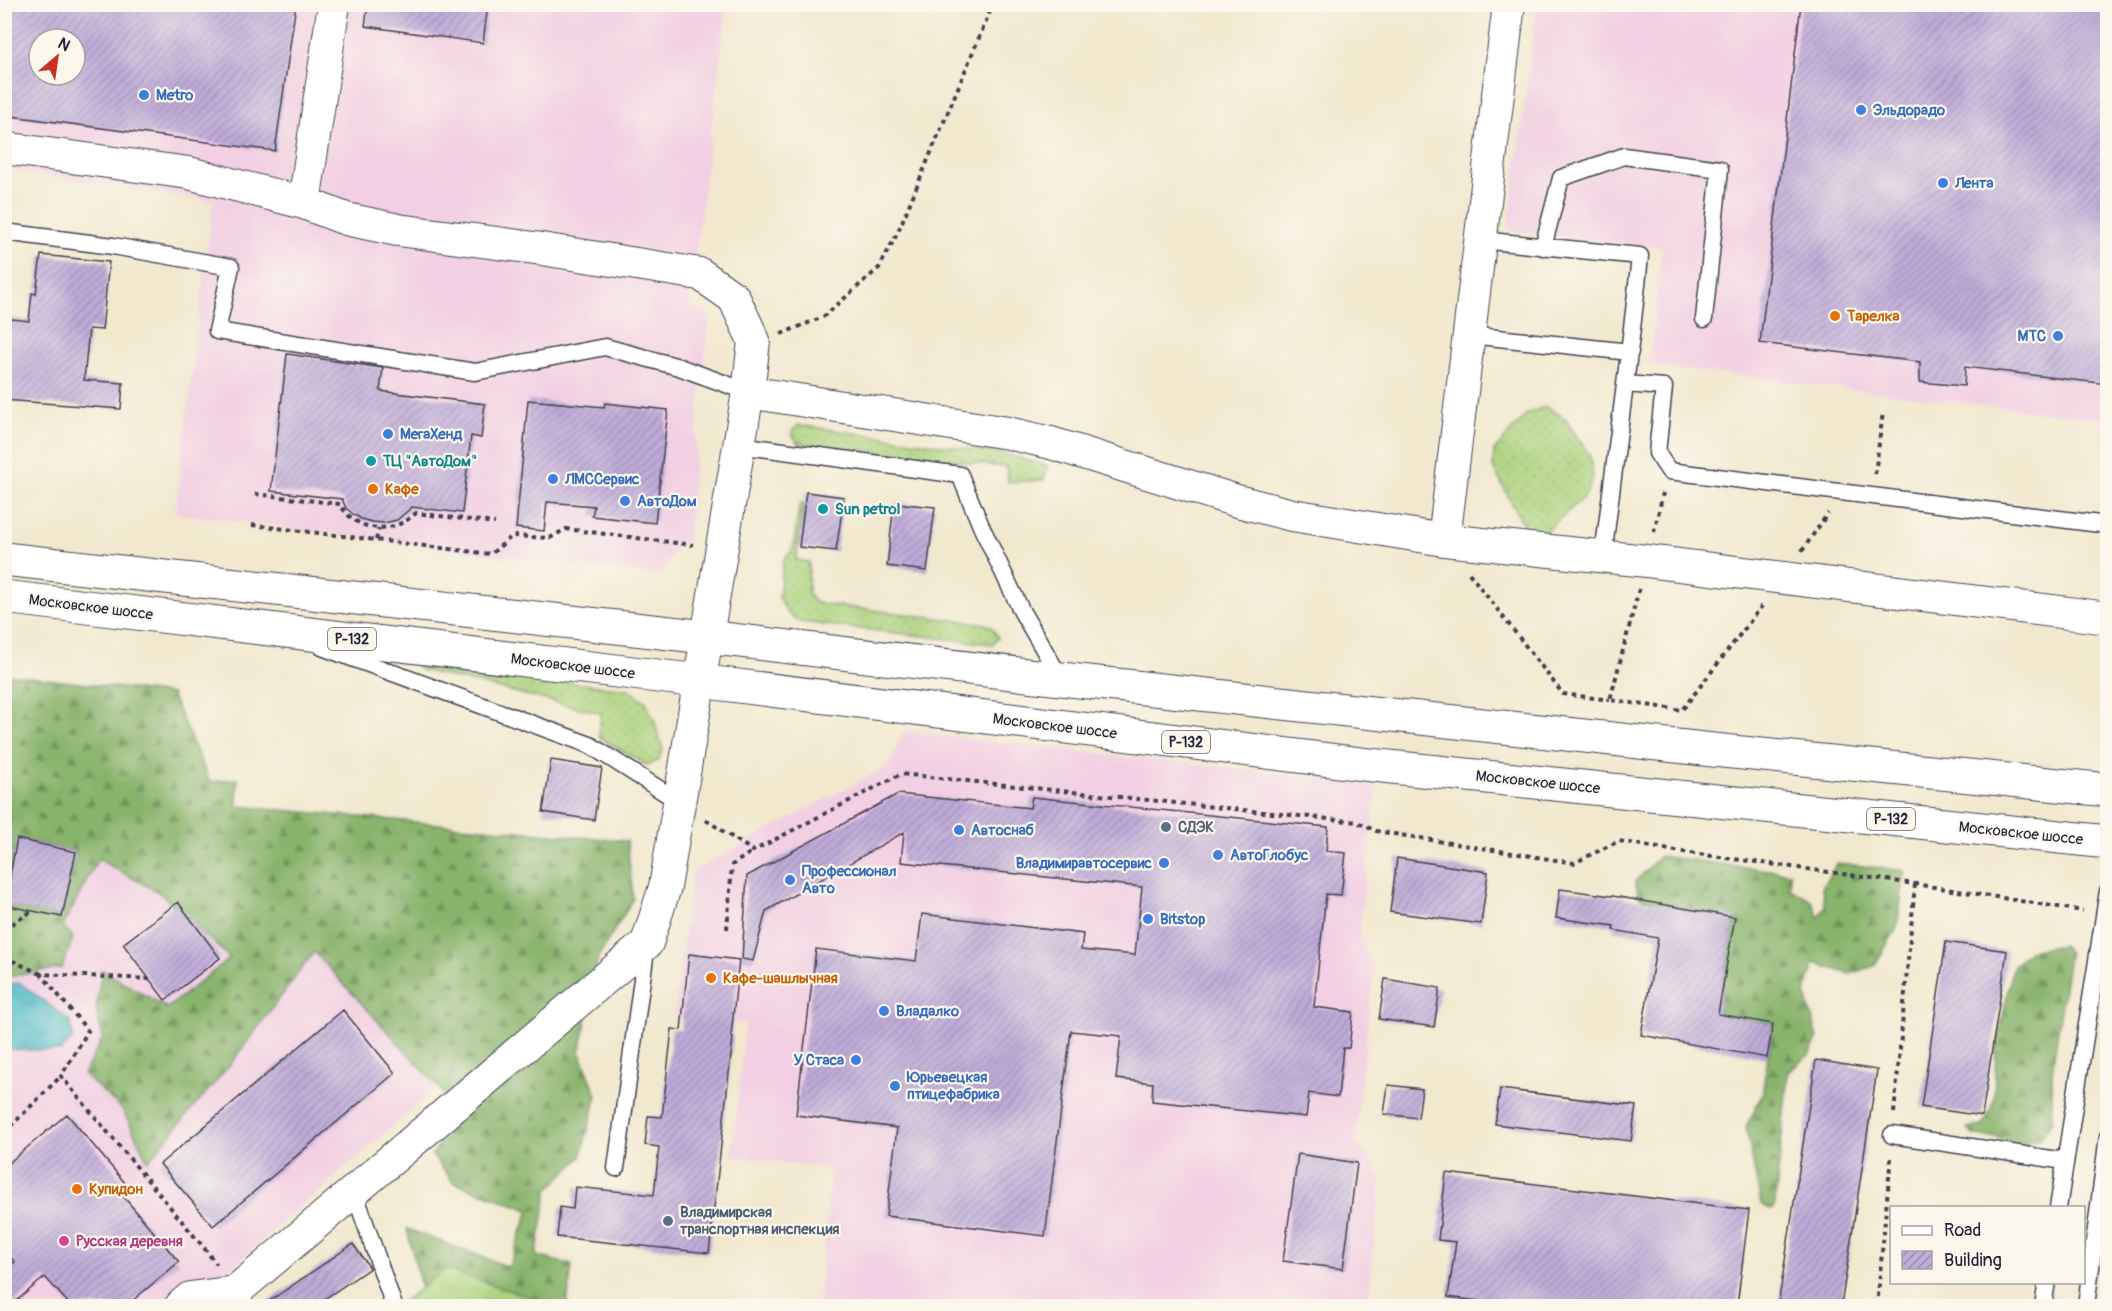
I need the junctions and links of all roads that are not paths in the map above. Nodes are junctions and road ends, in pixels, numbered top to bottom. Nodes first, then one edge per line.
1 (334, 4) edge
2 (1509, 4) edge
3 (4, 148) edge
4 (304, 203) junction
5 (4, 232) edge
6 (1480, 240) junction
7 (1543, 247) junction
8 (1704, 319) dead end
9 (1469, 335) junction
10 (1630, 352) junction
11 (1624, 384) junction
12 (748, 392) junction
13 (739, 445) junction
14 (2108, 525) edge
15 (1444, 540) junction
16 (1603, 556) junction
17 (4, 559) edge
18 (4, 597) edge
19 (2108, 618) edge
20 (252, 627) junction
21 (706, 637) junction
22 (1061, 679) junction
23 (699, 681) junction
24 (2108, 790) edge
25 (678, 801) junction
26 (2108, 842) edge
27 (2108, 891) edge
28 (647, 943) junction
29 (2103, 963) edge
30 (1892, 1135) road end
31 (2108, 1136) edge
32 (2065, 1161) junction
33 (616, 1168) dead end
34 (354, 1191) junction
35 (2058, 1206) edge
36 (2047, 1284) edge
37 (181, 1306) edge
38 (394, 1306) edge
39 (2043, 1306) edge
40 (2086, 1306) edge

1 - 4 street
2 - 6 street
3 - 4 street
4 - 12 street
5 - 12 lane
6 - 7 lane
6 - 9 street
7 - 8 lane
7 - 10 lane
9 - 10 lane
9 - 15 street
10 - 11 lane
11 - 14 lane
11 - 16 lane
12 - 13 street
12 - 15 street
13 - 21 street
13 - 22 lane
15 - 16 street
16 - 19 street
17 - 21 highway
18 - 20 highway, Московское шоссе / Р-132
20 - 23 highway, Московское шоссе / Р-132
20 - 25 lane
21 - 22 highway
21 - 23 street
22 - 24 highway
23 - 25 street
23 - 26 highway, Московское шоссе / Р-132
25 - 28 street
27 - 29 lane
28 - 33 lane
28 - 34 street
29 - 32 lane
30 - 32 lane
31 - 40 lane
32 - 35 lane
34 - 37 street
34 - 38 lane
36 - 39 lane

